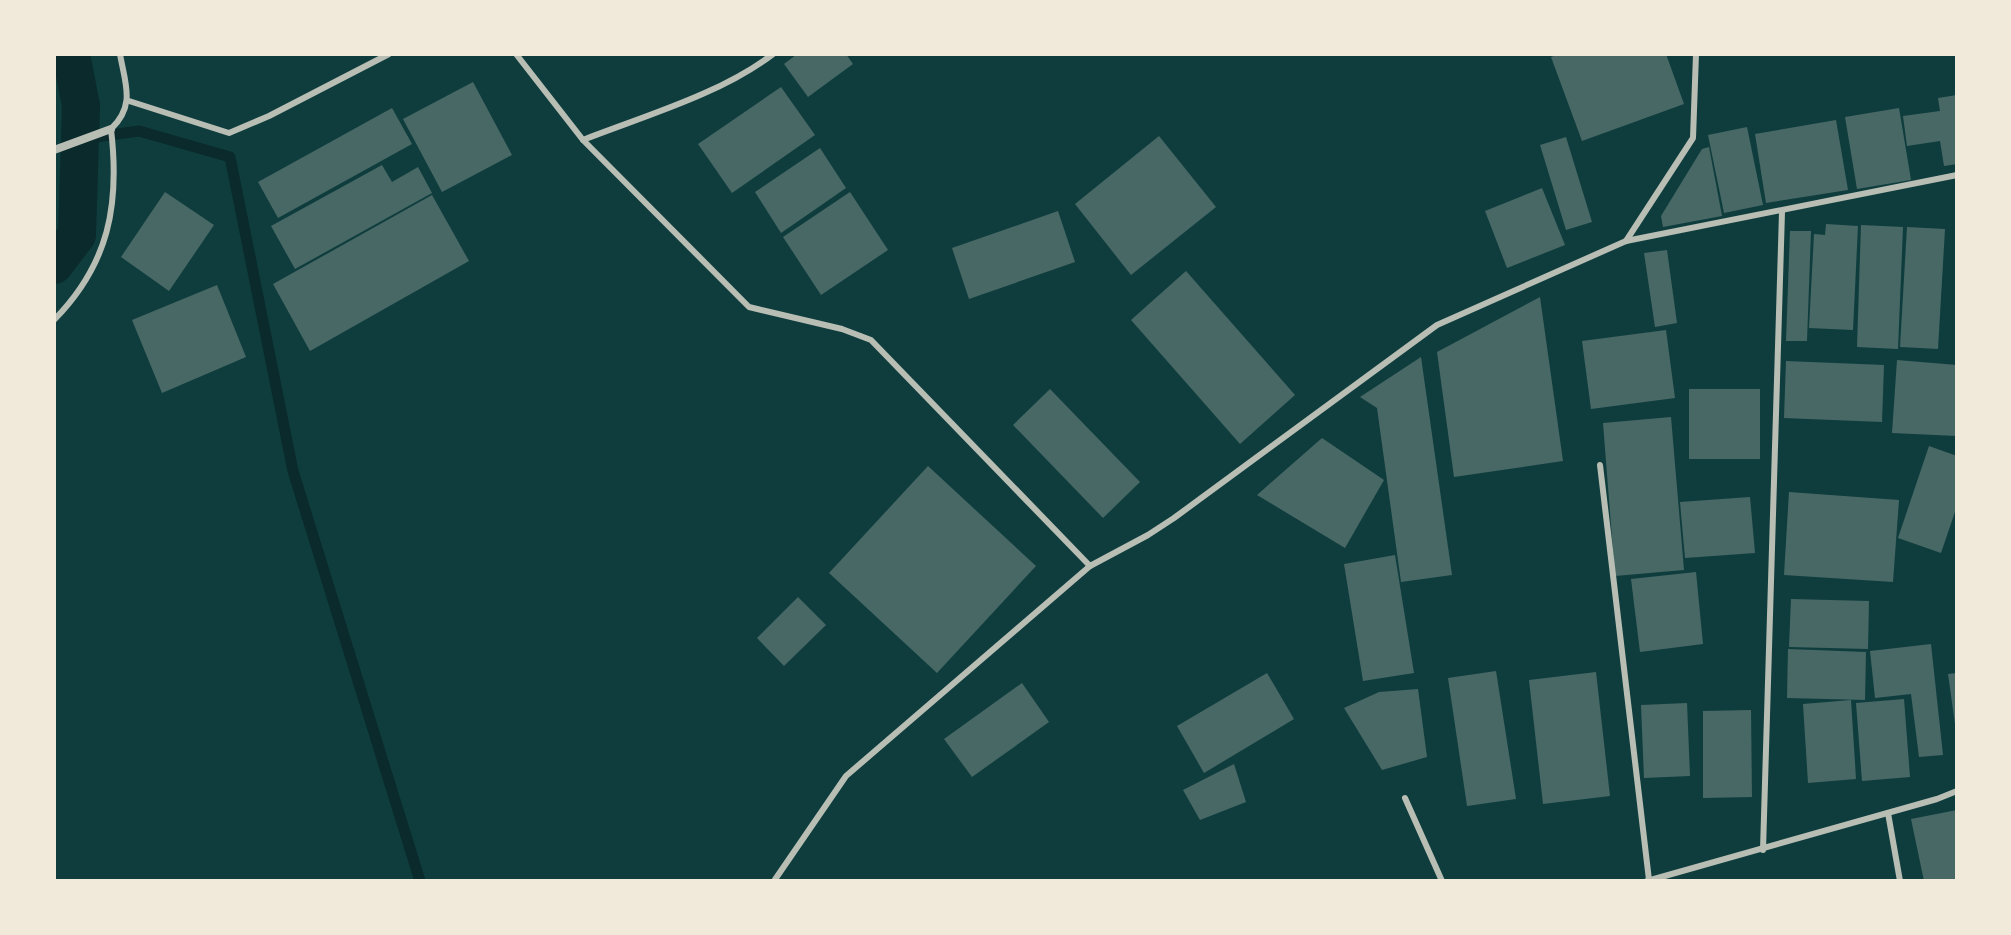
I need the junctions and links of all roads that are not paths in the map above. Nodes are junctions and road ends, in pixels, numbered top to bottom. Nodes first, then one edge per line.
1 (120, 54) edge
2 (389, 54) edge
3 (516, 54) edge
4 (773, 54) edge
5 (1696, 54) edge
6 (129, 101) junction
7 (111, 129) junction
8 (583, 140) junction
9 (54, 150) edge
10 (1957, 175) edge
11 (1782, 212) junction
12 (1626, 241) junction
13 (54, 320) edge
14 (1600, 465) dead end
15 (1090, 566) junction
16 (1957, 791) edge
17 (1405, 798) dead end
18 (1888, 813) junction
19 (1763, 850) junction
20 (774, 881) edge
21 (1442, 881) edge
22 (1648, 881) edge
23 (1900, 881) edge

1 - 6 lane
2 - 6 lane
3 - 8 lane
4 - 8 lane
5 - 12 lane
6 - 7 lane
7 - 9 street
7 - 13 lane
8 - 15 lane
10 - 11 lane
11 - 12 lane
11 - 19 lane
12 - 15 lane
14 - 22 lane
15 - 20 lane
16 - 18 lane
17 - 21 lane
18 - 19 lane
18 - 23 lane
19 - 22 lane

